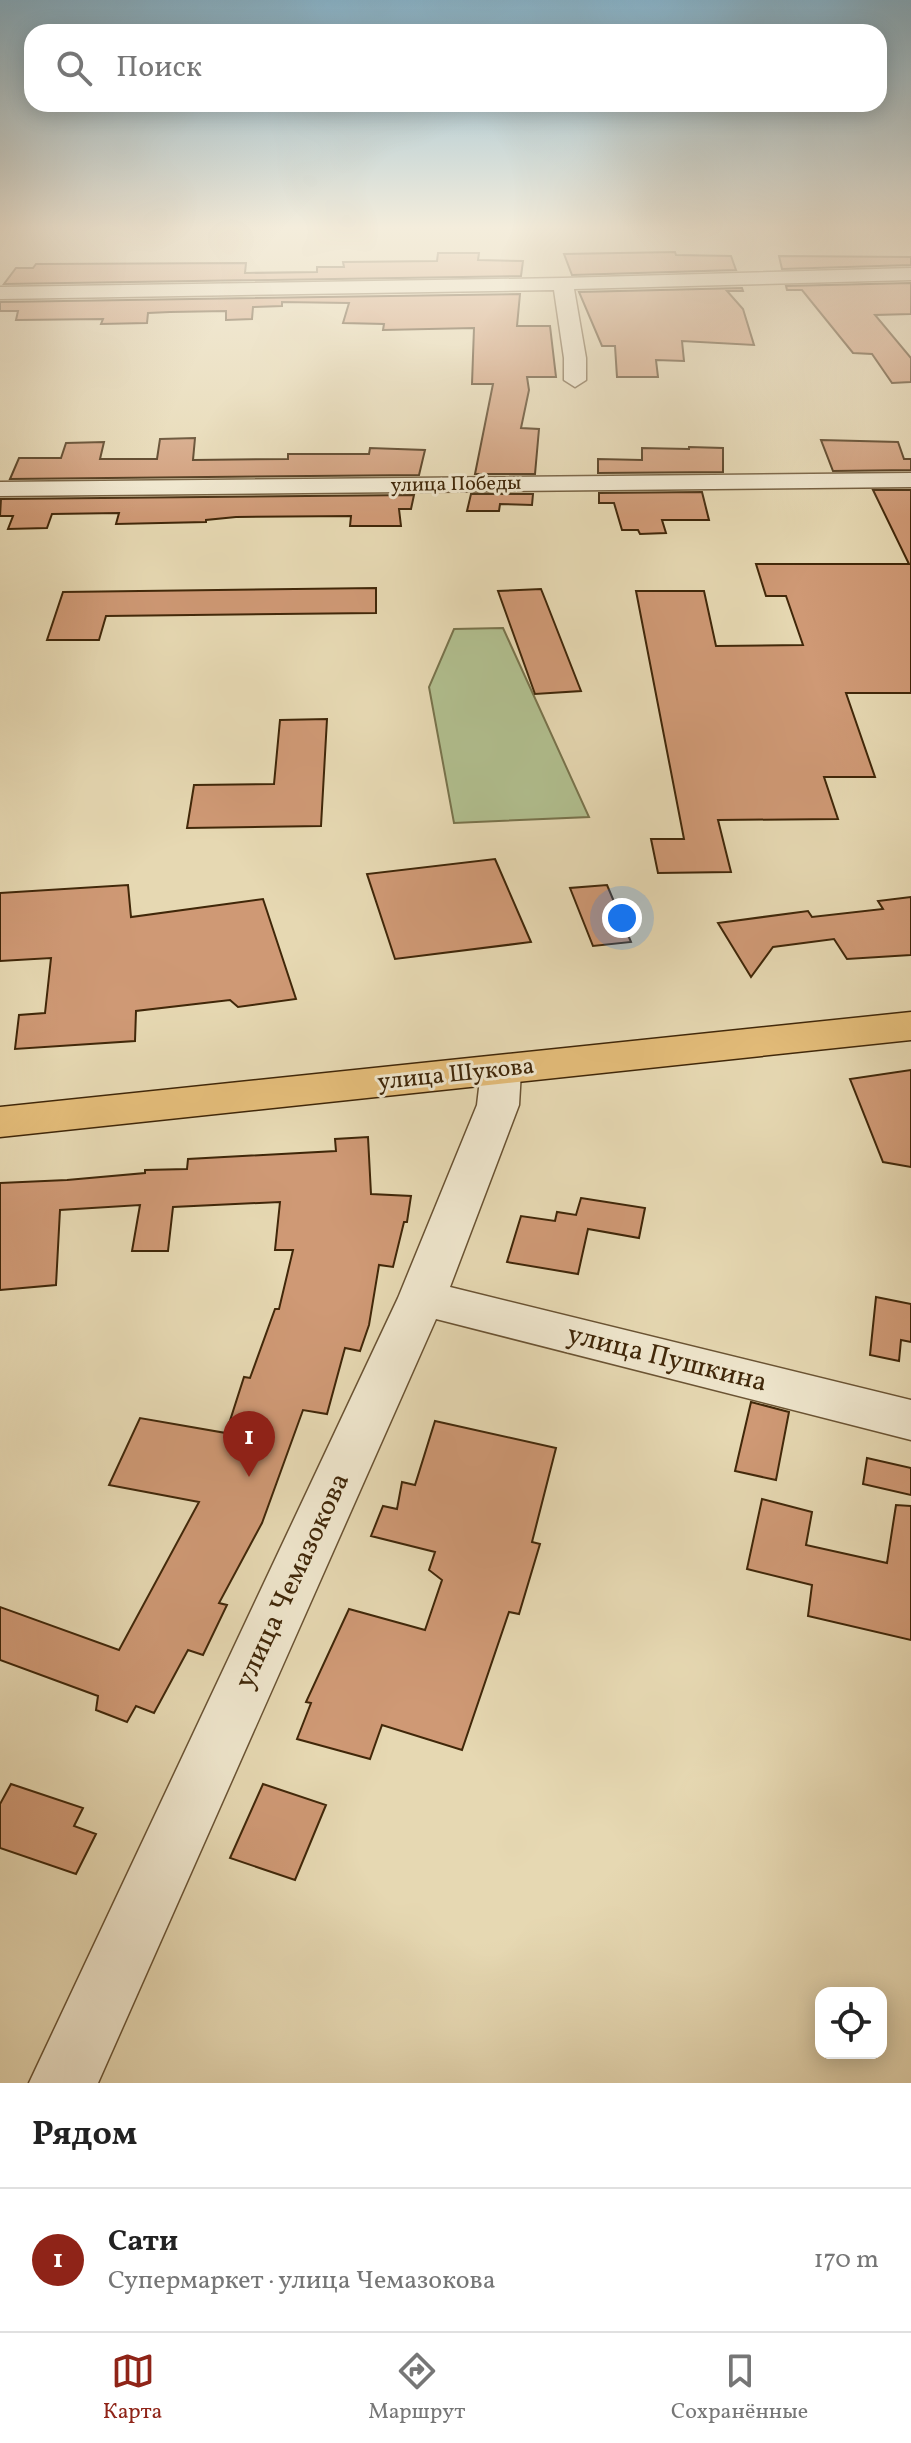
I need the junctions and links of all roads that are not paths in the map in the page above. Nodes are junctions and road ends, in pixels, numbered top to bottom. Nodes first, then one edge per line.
1 (569, 322) edge
2 (575, 380) dead end
3 (911, 480) edge
4 (0, 489) edge
5 (911, 1026) edge
6 (501, 1071) junction
7 (0, 1122) edge
8 (422, 1298) junction
9 (911, 1420) edge
10 (63, 2083) edge

1 - 2 street
3 - 4 street, улица Победы
5 - 6 main road, улица Шукова
6 - 7 main road, улица Шукова
6 - 8 street, улица Чемазокова
8 - 9 street, улица Пушкина
8 - 10 street, улица Чемазокова

